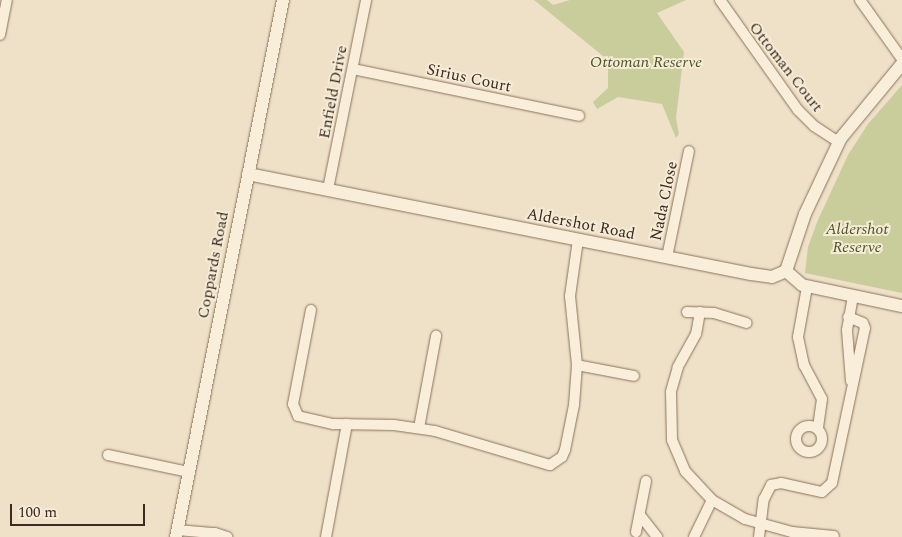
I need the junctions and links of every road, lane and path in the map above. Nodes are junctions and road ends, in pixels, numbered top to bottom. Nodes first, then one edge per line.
1 (7, 0) edge
2 (283, 0) edge
3 (366, 0) edge
4 (720, 0) edge
5 (860, 0) edge
6 (0, 35) edge
7 (902, 58) edge
8 (902, 64) edge
9 (352, 69) junction
10 (579, 116) dead end
11 (839, 142) junction
12 (689, 151) dead end
13 (248, 174) junction
14 (328, 189) junction
15 (578, 240) junction
16 (667, 257) junction
17 (786, 271) junction
18 (807, 287) junction
19 (853, 296) junction
20 (902, 306) edge
21 (311, 310) dead end
22 (687, 312) dead end
23 (700, 312) junction
24 (848, 317) junction
25 (746, 323) dead end
26 (436, 336) dead end
27 (854, 356) junction
28 (577, 365) junction
29 (634, 376) dead end
30 (347, 424) junction
31 (420, 428) junction
32 (818, 428) dead end
33 (108, 455) dead end
34 (189, 472) junction
35 (646, 481) dead end
36 (712, 500) junction
37 (640, 515) junction
38 (759, 524) junction
39 (636, 532) dead end
40 (176, 533) edge
41 (834, 536) dead end
42 (227, 537) edge
43 (326, 537) edge
44 (657, 537) edge
45 (694, 537) edge
46 (759, 537) edge

1 - 6 street
2 - 13 street, Coppards Road
3 - 9 street, Enfield Drive
4 - 11 street, Ottoman Court
5 - 7 street
8 - 11 street
9 - 10 street, Sirius Court
9 - 14 street, Enfield Drive
11 - 17 street
12 - 16 street, Nada Close
13 - 14 street, Aldershot Road
13 - 34 street, Coppards Road
14 - 15 street, Aldershot Road
15 - 16 street, Aldershot Road
15 - 28 street
16 - 17 street, Aldershot Road
17 - 18 street
18 - 19 street
18 - 32 street
19 - 20 street
19 - 24 street
21 - 30 street
22 - 23 street
23 - 25 street
23 - 36 street
24 - 27 street
24 - 27 street
26 - 31 street
27 - 38 street
28 - 29 street
28 - 31 street
30 - 31 street
30 - 43 street
33 - 34 street
34 - 40 street, Coppards Road
35 - 37 street
36 - 38 street
36 - 45 street
37 - 39 street
37 - 44 street
38 - 41 street
38 - 46 street
40 - 42 street

